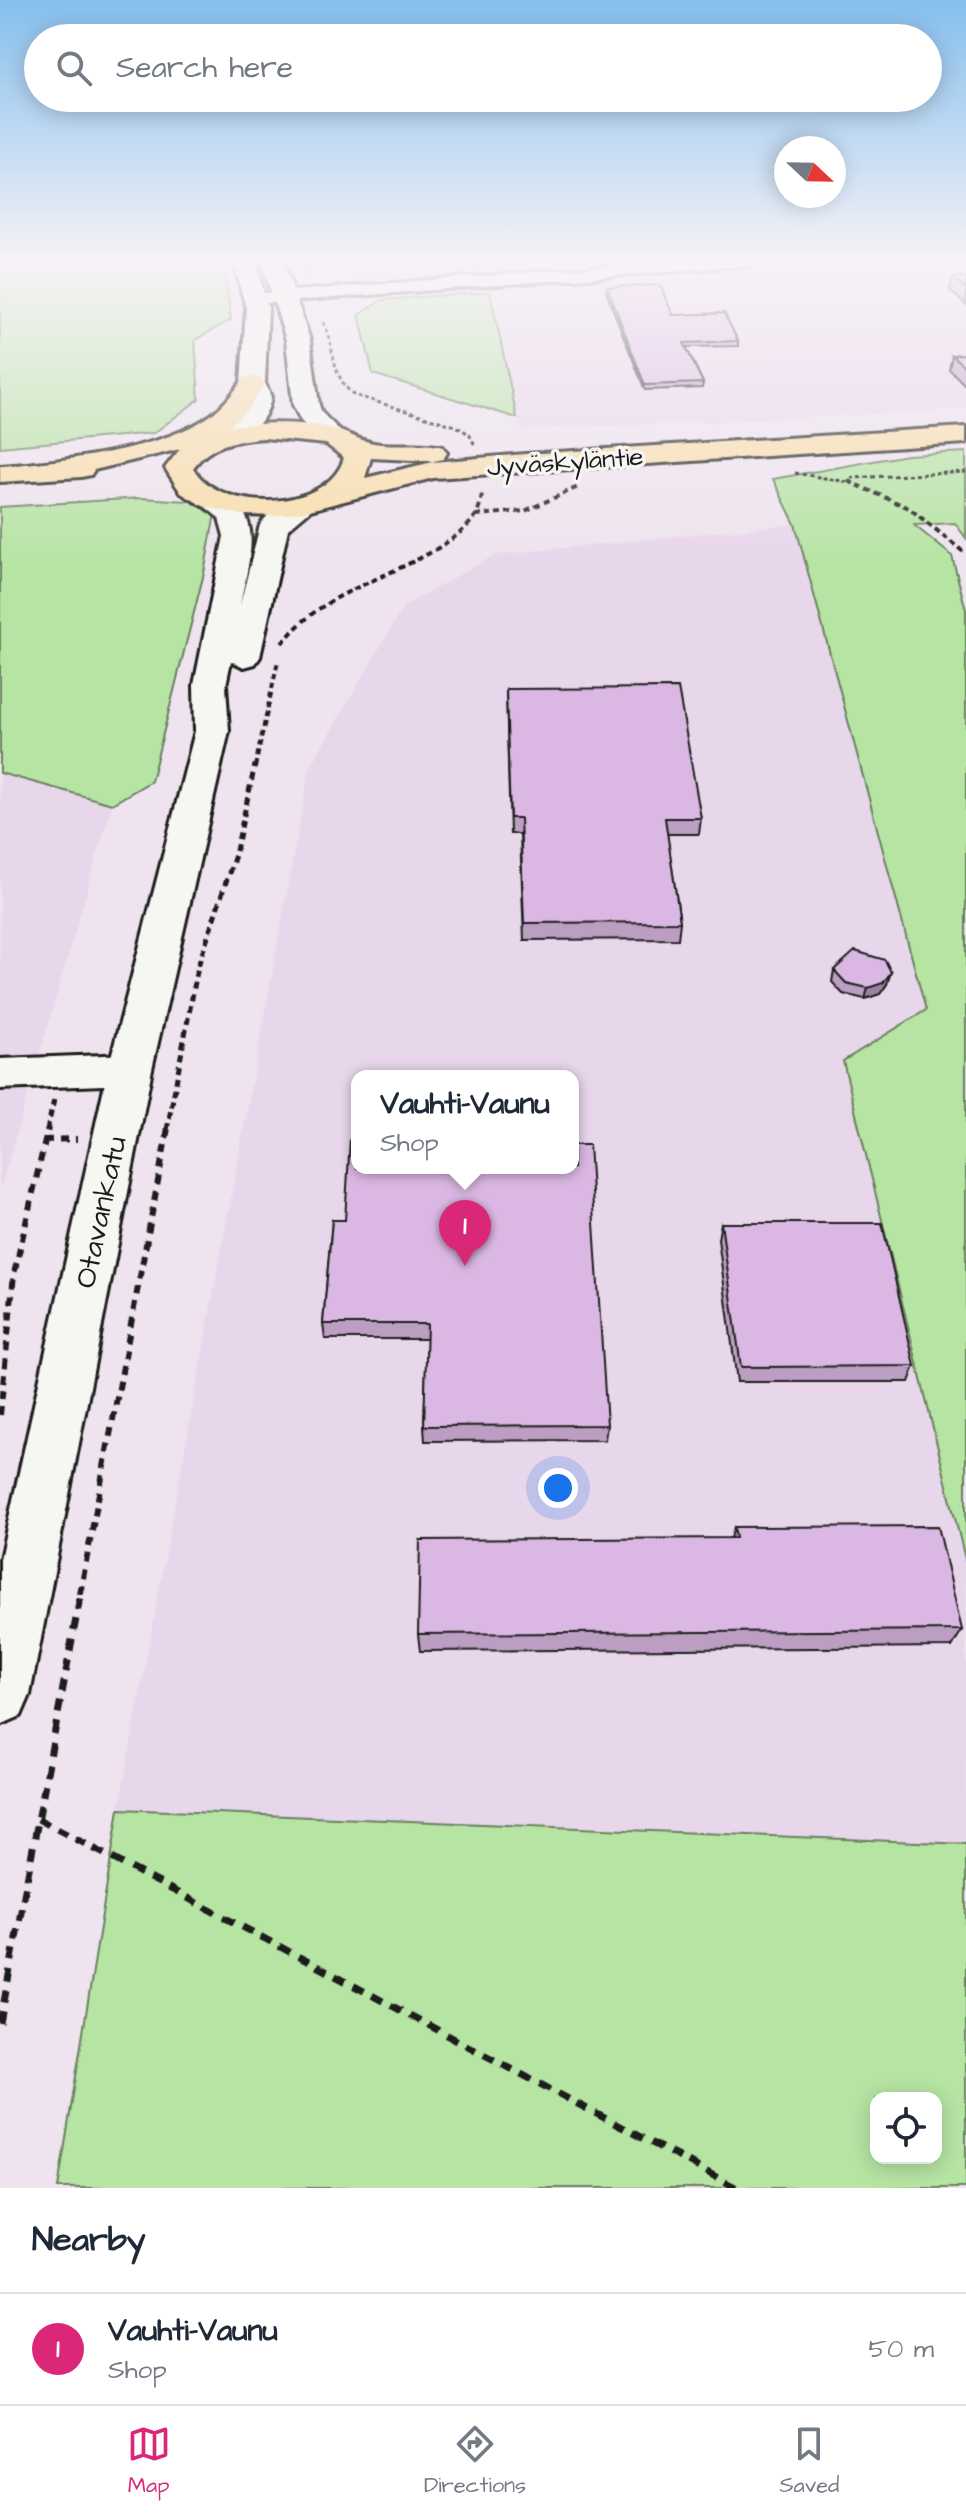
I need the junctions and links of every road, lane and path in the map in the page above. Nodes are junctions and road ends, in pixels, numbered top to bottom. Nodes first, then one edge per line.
1 (253, 362) edge
2 (301, 362) edge
3 (332, 365) dead end
4 (253, 383) junction
5 (233, 433) junction
6 (966, 435) edge
7 (338, 440) junction
8 (475, 445) dead end
9 (801, 445) junction
10 (196, 447) junction
11 (55, 470) junction
12 (966, 472) edge
13 (787, 473) dead end
14 (0, 474) edge
15 (842, 479) junction
16 (0, 485) edge
17 (580, 486) dead end
18 (201, 494) junction
19 (319, 498) junction
20 (966, 554) edge
21 (212, 731) junction
22 (130, 1069) junction
23 (57, 1072) junction
24 (0, 1074) edge
25 (0, 1415) edge
26 (0, 1695) edge
27 (38, 1819) junction
28 (0, 2023) edge
29 (737, 2188) edge

1 - 4 main road
2 - 7 main road
3 - 8 path
4 - 5 main road
4 - 11 highway
5 - 7 highway, Jyväskyläntie
5 - 10 highway, Jyväskyläntie
6 - 9 highway, Jyväskyläntie
7 - 9 highway, Jyväskyläntie
7 - 19 highway
9 - 19 highway, Jyväskyläntie
10 - 11 highway
10 - 18 highway
11 - 14 highway
12 - 15 path
13 - 15 path
15 - 20 path
16 - 18 highway
17 - 27 path
18 - 19 highway, Jyväskyläntie
18 - 21 main road, Otavankatu
19 - 21 main road, Otavankatu
21 - 22 main road, Otavankatu
22 - 23 street
22 - 26 main road, Otavankatu
23 - 24 street
23 - 25 path
27 - 28 path
27 - 29 path

